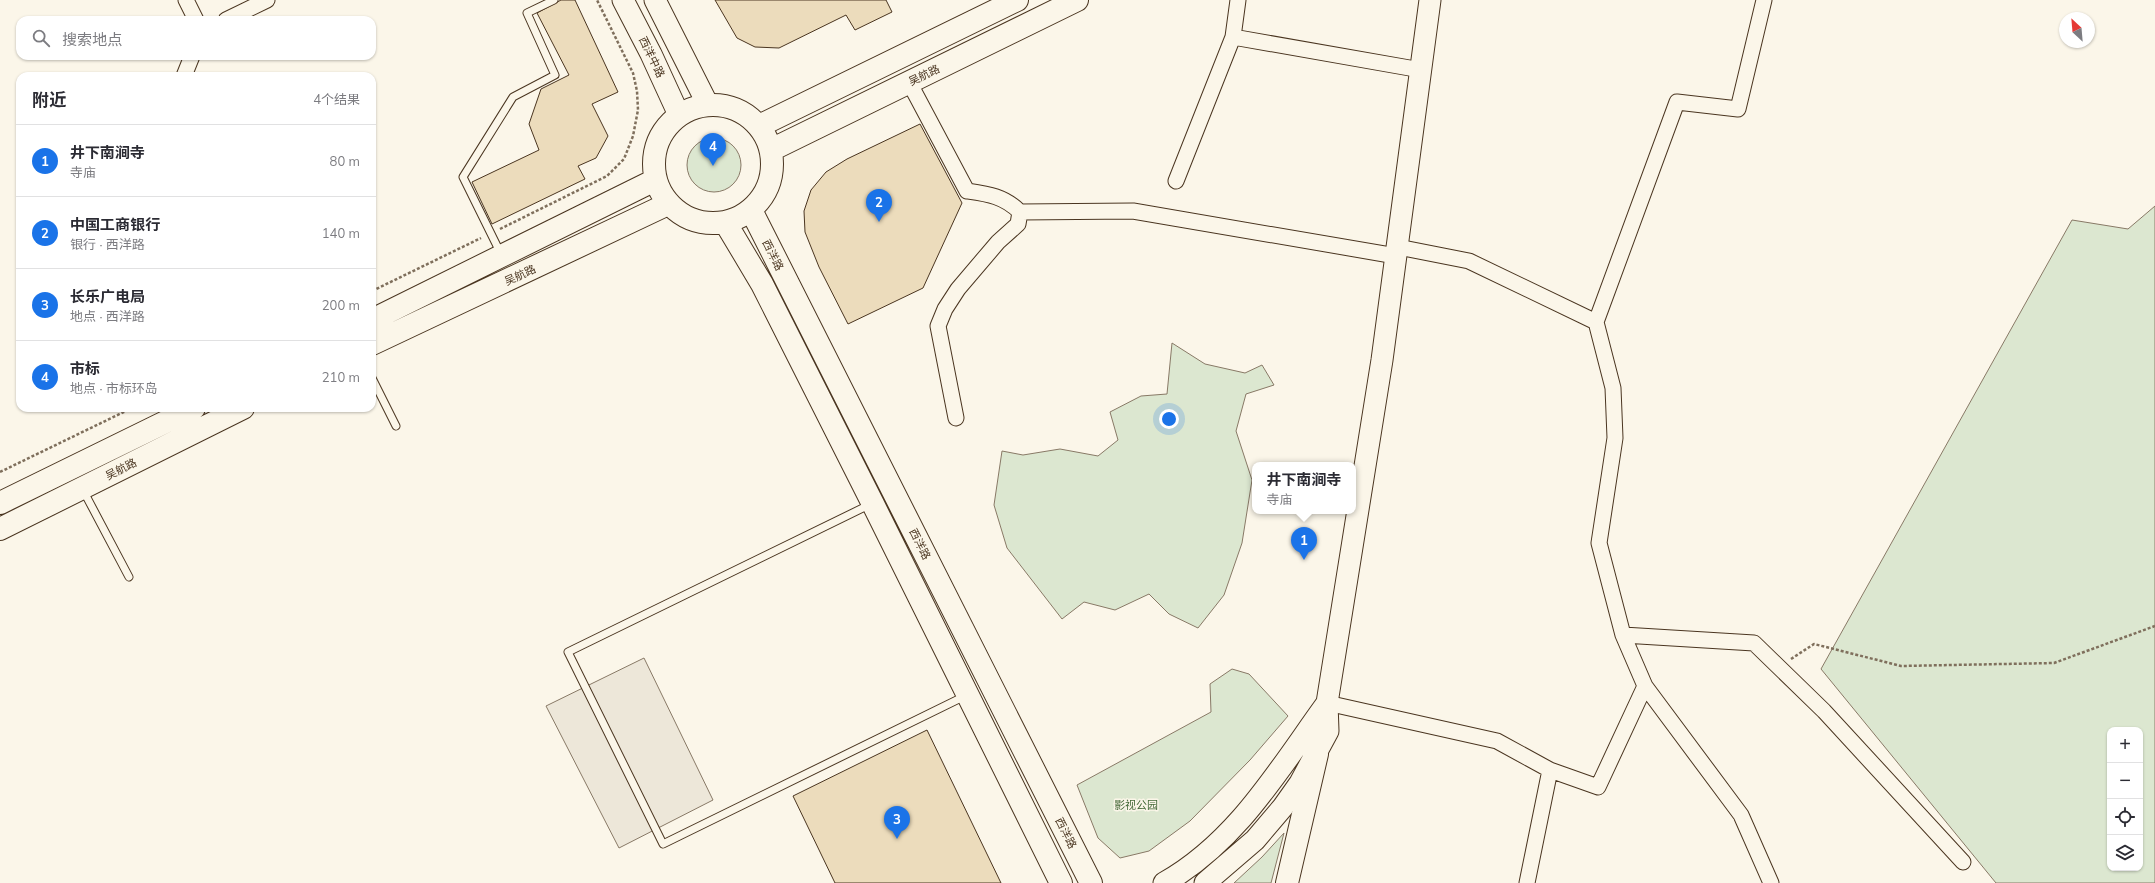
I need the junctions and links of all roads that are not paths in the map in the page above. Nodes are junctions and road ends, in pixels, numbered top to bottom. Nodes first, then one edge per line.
1 (186, 0) edge
2 (267, 0) edge
3 (554, 0) edge
4 (623, 0) edge
5 (1017, 0) edge
6 (1076, 0) edge
7 (1238, 0) edge
8 (1430, 0) edge
9 (1764, 0) edge
10 (656, 3) edge
11 (194, 16) edge
12 (234, 16) edge
13 (632, 19) junction
14 (1233, 37) junction
15 (190, 60) edge
16 (1421, 70) junction
17 (186, 72) edge
18 (909, 82) junction
19 (825, 94) junction
20 (708, 105) junction
21 (679, 115) junction
22 (836, 118) junction
23 (759, 126) junction
24 (771, 150) junction
25 (655, 180) junction
26 (1176, 182) dead end
27 (668, 204) junction
28 (751, 210) junction
29 (1020, 212) junction
30 (725, 222) junction
31 (558, 228) junction
32 (570, 251) junction
33 (1397, 252) junction
34 (502, 256) junction
35 (783, 274) junction
36 (762, 284) junction
37 (376, 318) edge
38 (1596, 322) junction
39 (376, 342) edge
40 (376, 386) edge
41 (186, 412) edge
42 (235, 412) edge
43 (956, 418) dead end
44 (396, 426) dead end
45 (82, 488) junction
46 (0, 504) edge
47 (873, 504) junction
48 (0, 529) edge
49 (129, 578) dead end
50 (1623, 636) junction
51 (1646, 686) junction
52 (967, 695) junction
53 (1327, 703) junction
54 (1317, 754) junction
55 (1550, 770) junction
56 (1963, 862) dead end
57 (1090, 881) edge
58 (1061, 883) edge
59 (1164, 883) edge
60 (1204, 883) edge
61 (1287, 883) edge
62 (1527, 883) edge
63 (1771, 883) edge

1 - 11 street
2 - 12 street
3 - 34 lane
4 - 13 street, 西洋中路
5 - 19 main road
6 - 18 main road, 吴航路
7 - 14 street
8 - 16 street
9 - 38 street
10 - 13 street
10 - 20 street
13 - 21 street, 西洋中路
14 - 16 street
14 - 26 street
15 - 17 street
16 - 33 street
18 - 22 main road, 吴航路
18 - 29 street
19 - 22 street
19 - 23 main road
20 - 21 main road
20 - 23 main road
21 - 25 main road
22 - 24 main road, 吴航路
23 - 24 main road
24 - 28 main road
25 - 27 main road
25 - 31 main road
27 - 30 main road
27 - 32 main road, 吴航路
28 - 30 main road
28 - 35 main road, 西洋路
29 - 33 street
29 - 43 street
30 - 36 main road
31 - 32 main road
31 - 34 main road
32 - 39 main road, 吴航路
33 - 38 street
33 - 53 street
34 - 37 main road
35 - 36 main road
35 - 57 main road, 西洋路
36 - 47 main road
38 - 50 street
40 - 44 lane
41 - 46 main road, 吴航路
42 - 45 main road, 吴航路
45 - 48 main road, 吴航路
45 - 49 lane
47 - 52 main road
47 - 52 lane
50 - 51 street
50 - 56 street
51 - 55 street
51 - 63 street
52 - 58 main road
53 - 54 street
53 - 55 street
53 - 59 street
54 - 60 street
54 - 61 main road
55 - 62 street

